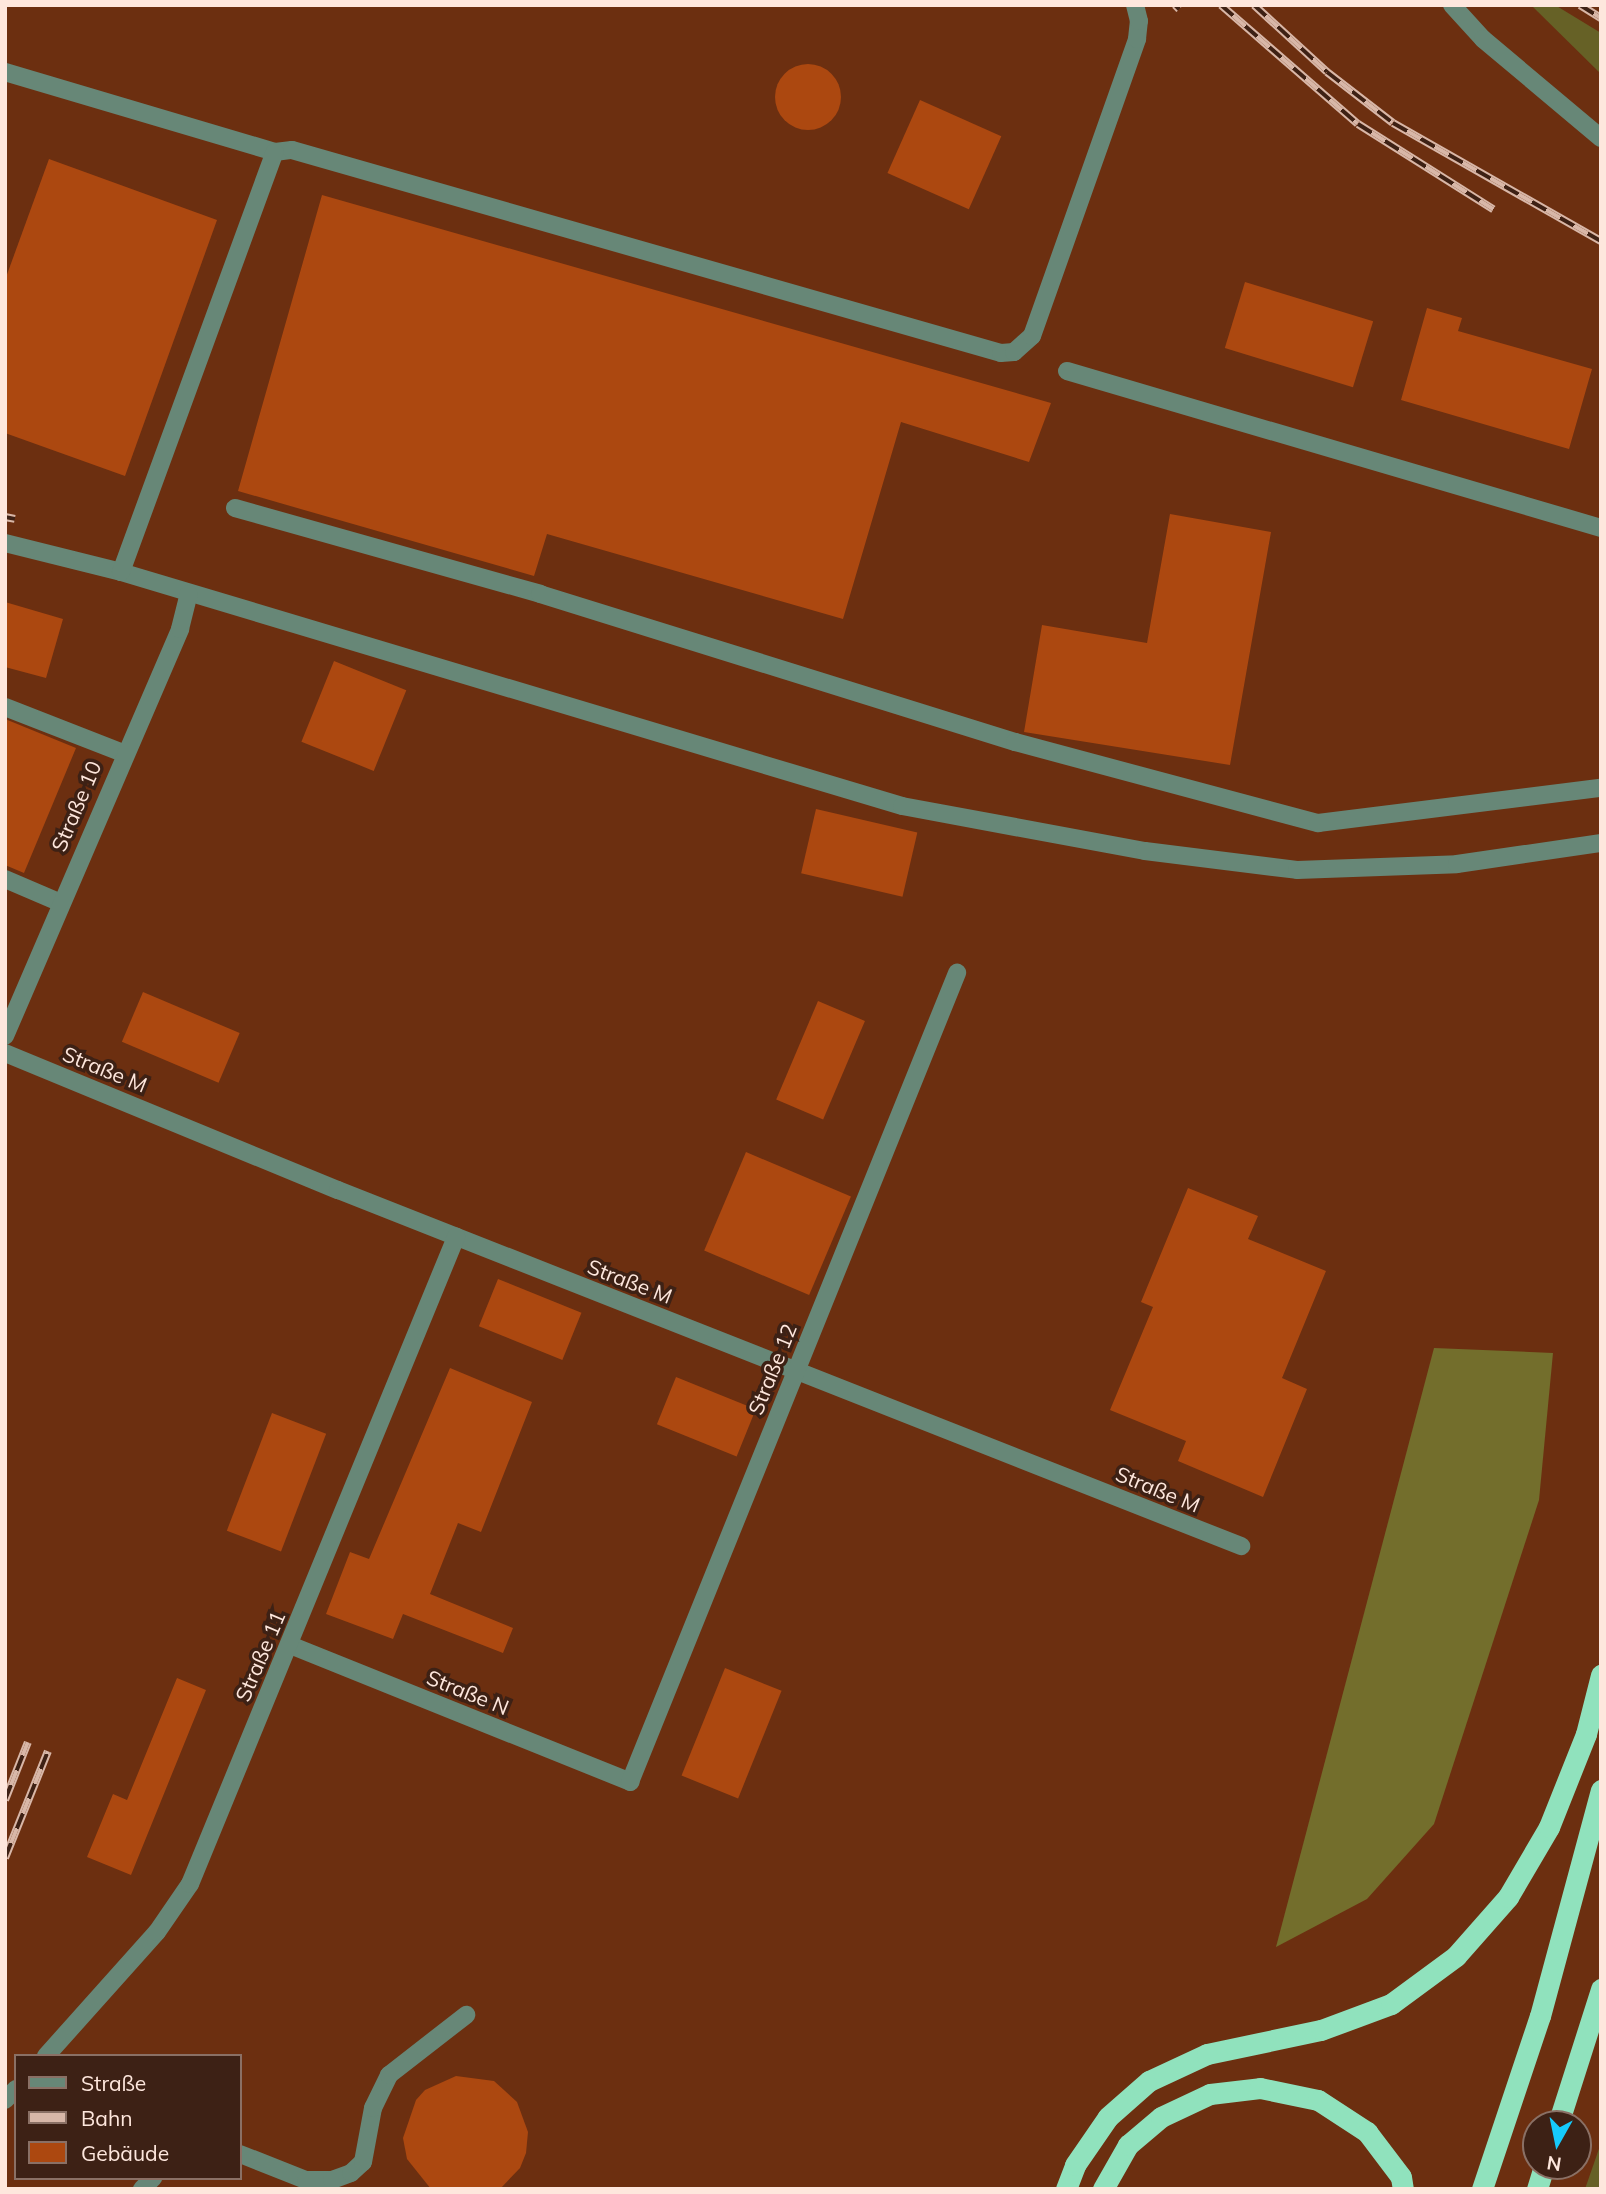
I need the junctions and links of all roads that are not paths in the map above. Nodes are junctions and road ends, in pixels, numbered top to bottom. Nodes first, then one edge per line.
1 (1135, 5) edge
2 (1452, 5) edge
3 (5, 72) edge
4 (1601, 138) edge
5 (275, 152) junction
6 (1067, 371) dead end
7 (235, 508) dead end
8 (1601, 528) edge
9 (5, 543) edge
10 (121, 572) junction
11 (189, 594) junction
12 (5, 707) edge
13 (123, 753) junction
14 (1601, 788) edge
15 (1601, 844) edge
16 (5, 879) edge
17 (61, 903) junction
18 (957, 973) dead end
19 (5, 1036) edge
20 (5, 1053) edge
21 (456, 1237) junction
22 (796, 1370) junction
23 (1241, 1546) dead end
24 (290, 1644) junction
25 (1601, 1675) edge
26 (630, 1782) joint
27 (1601, 1790) edge
28 (1601, 1989) edge
29 (466, 2015) dead end
30 (48, 2054) edge
31 (1562, 2110) edge
32 (242, 2155) edge
33 (1066, 2189) edge
34 (1104, 2189) edge
35 (1403, 2189) edge
36 (1482, 2189) edge

1 - 5 lane
2 - 4 lane
3 - 5 lane
5 - 10 lane
6 - 8 lane
7 - 14 lane
9 - 10 lane
10 - 11 lane
11 - 13 lane, Straße 10
11 - 15 lane
12 - 13 lane
13 - 17 lane, Straße 10
16 - 17 lane
17 - 19 lane, Straße 10
18 - 22 lane, Straße 12
20 - 21 lane, Straße M
21 - 22 lane, Straße M
21 - 24 lane, Straße 11
22 - 23 lane, Straße M
22 - 26 lane, Straße 12
24 - 26 lane, Straße N
24 - 30 lane, Straße 11
25 - 33 highway
27 - 36 highway
28 - 31 highway
29 - 32 lane
34 - 35 highway

